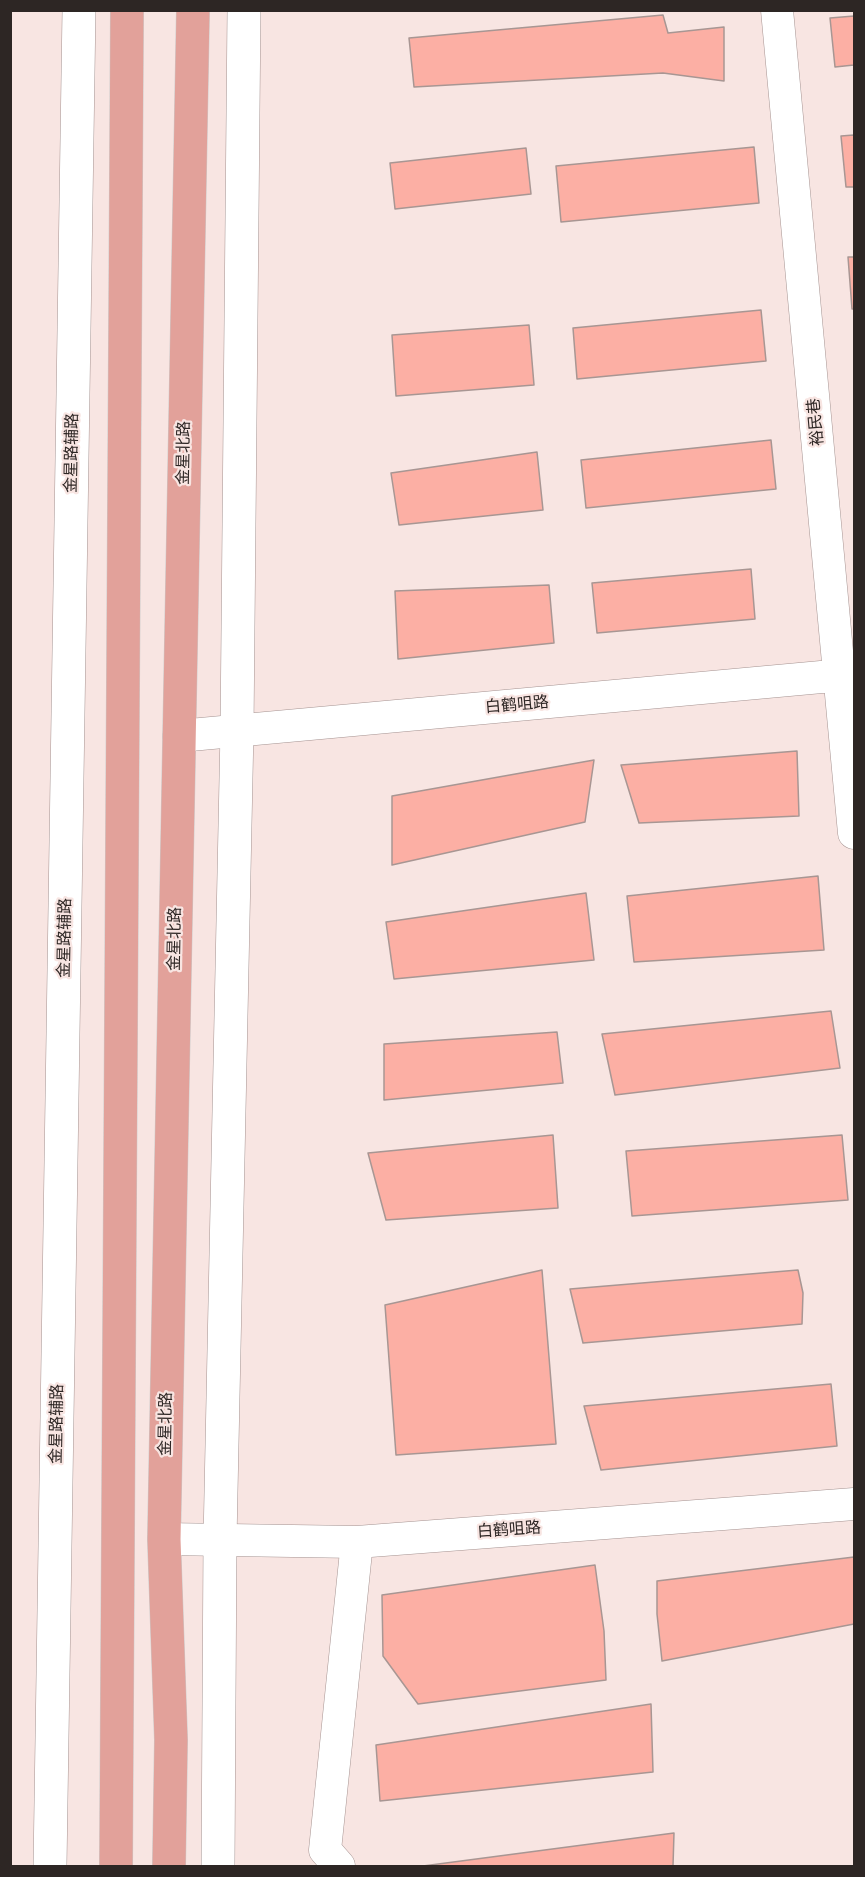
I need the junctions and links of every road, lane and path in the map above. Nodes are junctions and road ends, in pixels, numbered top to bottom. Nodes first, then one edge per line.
1 (79, 10) edge
2 (127, 10) edge
3 (192, 10) edge
4 (244, 10) edge
5 (777, 10) edge
6 (847, 675) edge
7 (237, 730) junction
8 (179, 736) junction
9 (855, 833) edge
10 (855, 1504) edge
11 (164, 1539) junction
12 (220, 1540) junction
13 (357, 1542) junction
14 (50, 1866) edge
15 (116, 1866) edge
16 (170, 1866) edge
17 (218, 1866) edge
18 (339, 1866) edge

1 - 14 street, 金星路辅路
2 - 15 main road
3 - 8 main road, 金星北路
4 - 7 street
5 - 6 street, 裕民巷
6 - 7 street, 白鹤咀路
6 - 9 street, 裕民巷
7 - 8 street, 白鹤咀路
7 - 12 street
8 - 11 main road, 金星北路
10 - 13 street, 白鹤咀路
11 - 12 street, 白鹤咀路
11 - 16 main road, 金星北路
12 - 13 street, 白鹤咀路
12 - 17 street
13 - 18 street

